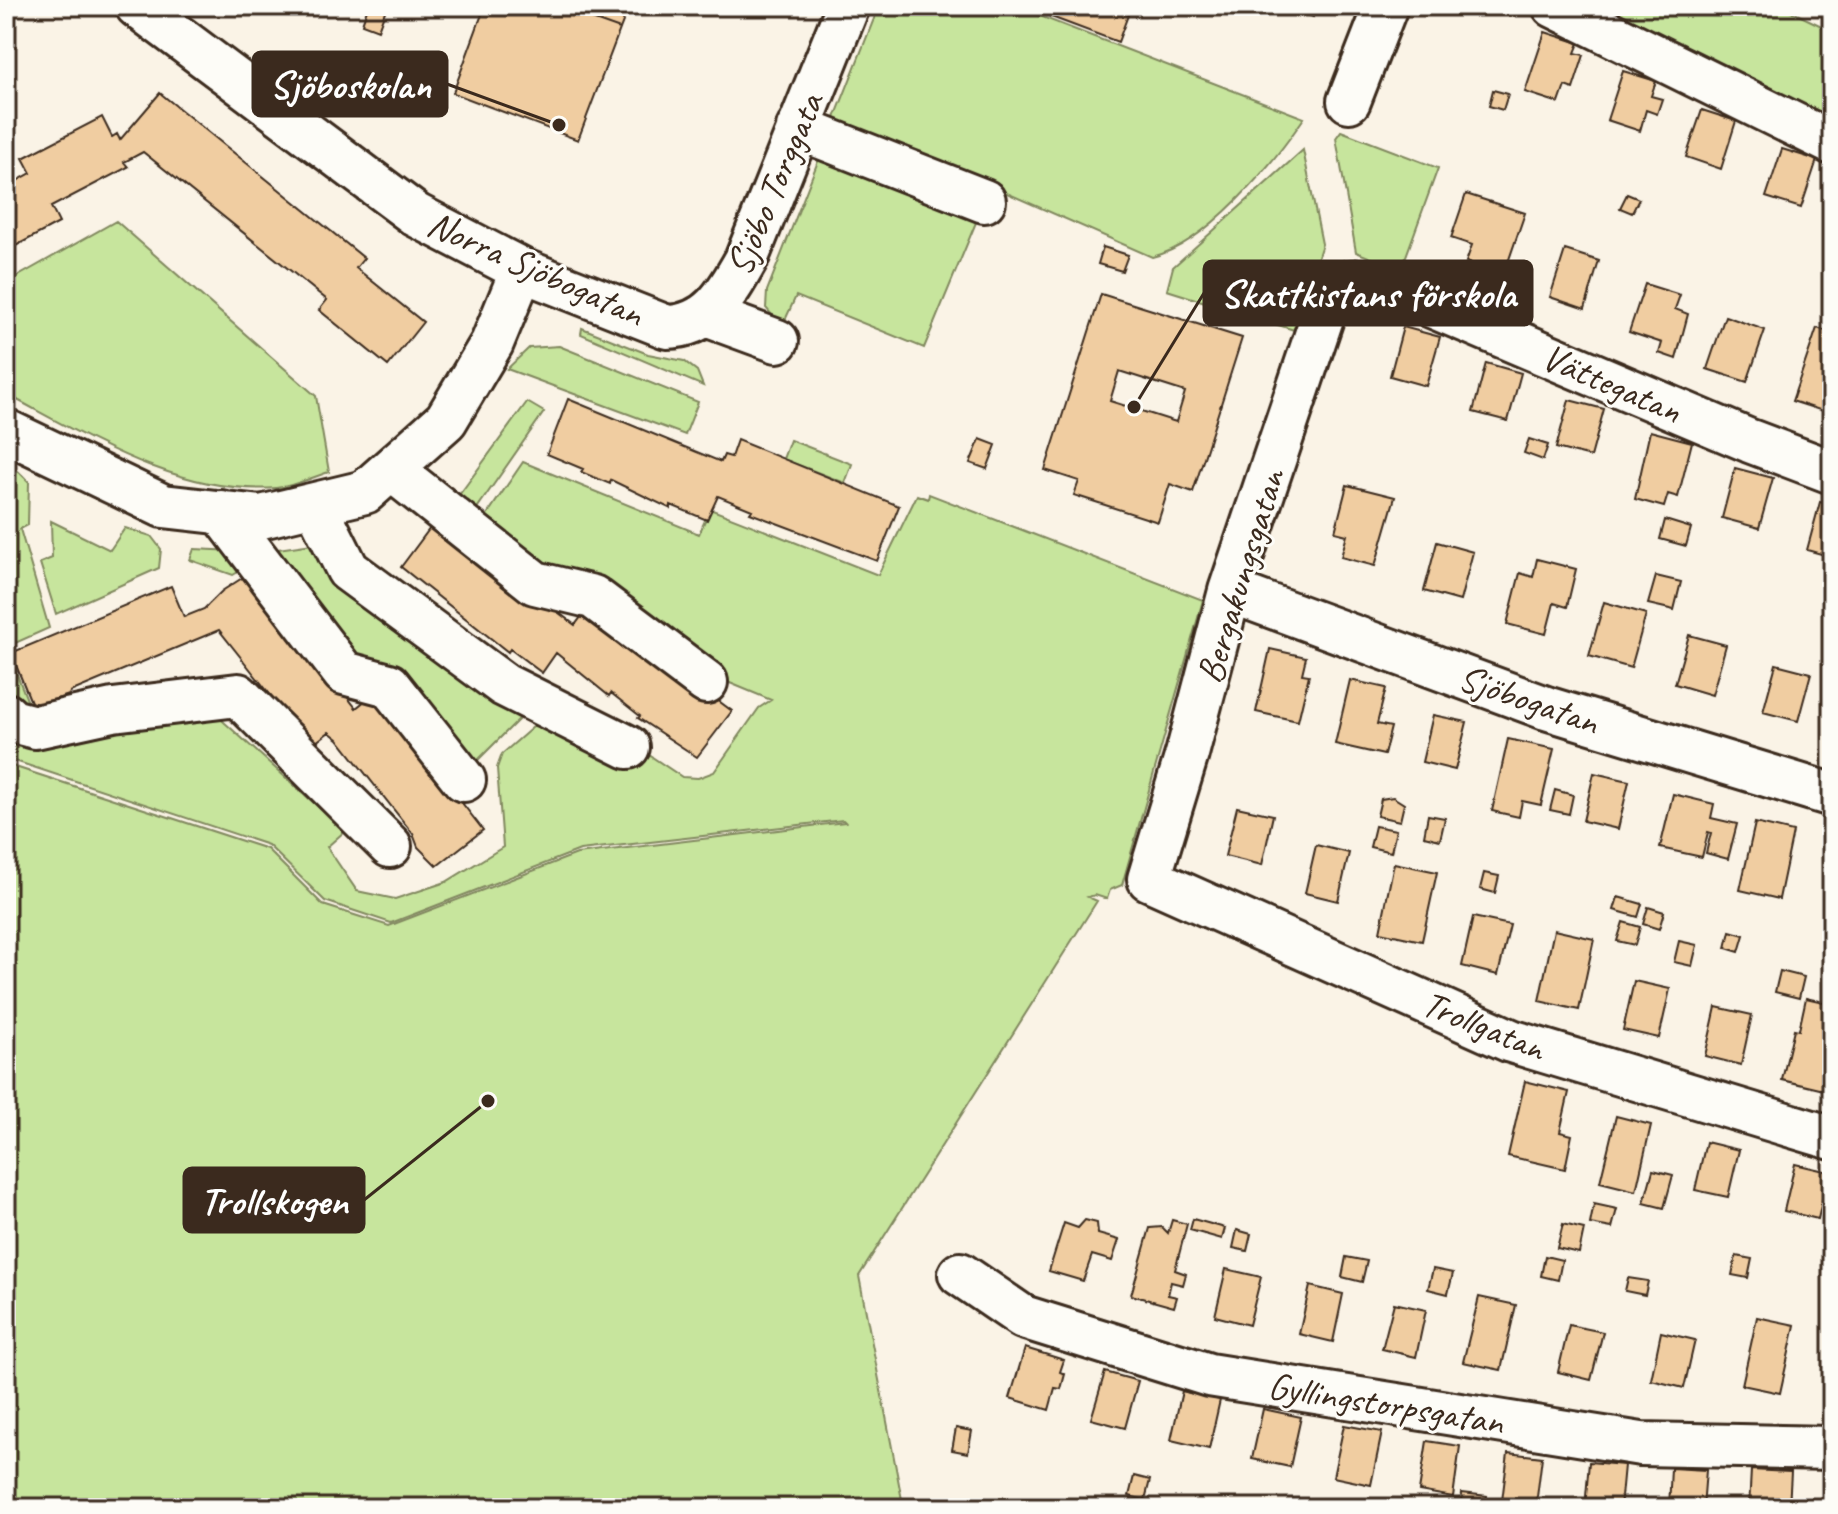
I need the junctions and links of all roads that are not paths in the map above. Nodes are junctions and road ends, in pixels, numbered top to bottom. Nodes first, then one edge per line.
1 (137, 6) edge
2 (848, 6) edge
3 (1386, 6) edge
4 (1554, 6) edge
5 (1349, 101) dead end
6 (798, 128) junction
7 (1832, 143) edge
8 (984, 201) dead end
9 (522, 270) junction
10 (1347, 282) joint
11 (706, 315) junction
12 (667, 327) joint
13 (777, 341) dead end
14 (6, 431) edge
15 (391, 469) junction
16 (1832, 472) edge
17 (315, 504) junction
18 (221, 512) junction
19 (1230, 591) junction
20 (706, 682) dead end
21 (6, 715) edge
22 (628, 747) dead end
23 (464, 780) dead end
24 (1832, 795) edge
25 (390, 846) dead end
26 (1149, 879) joint
27 (1832, 1138) edge
28 (960, 1274) dead end
29 (1832, 1448) edge

1 - 9 street, Norra Sjöbogatan
2 - 6 street, Sjöbo Torggata
3 - 5 street
4 - 7 street
6 - 8 street
6 - 11 street, Sjöbo Torggata
9 - 12 street, Norra Sjöbogatan
9 - 15 street
10 - 16 street, Vättegatan
10 - 19 street, Bergakungsgatan
11 - 12 street, Sjöbo Torggata
11 - 13 street
14 - 18 street
15 - 17 street
15 - 20 street
17 - 18 street
17 - 22 street
18 - 23 street
19 - 24 street, Sjöbogatan
19 - 26 street, Bergakungsgatan
21 - 25 street
26 - 27 street, Trollgatan
28 - 29 street, Gyllingstorpsgatan

